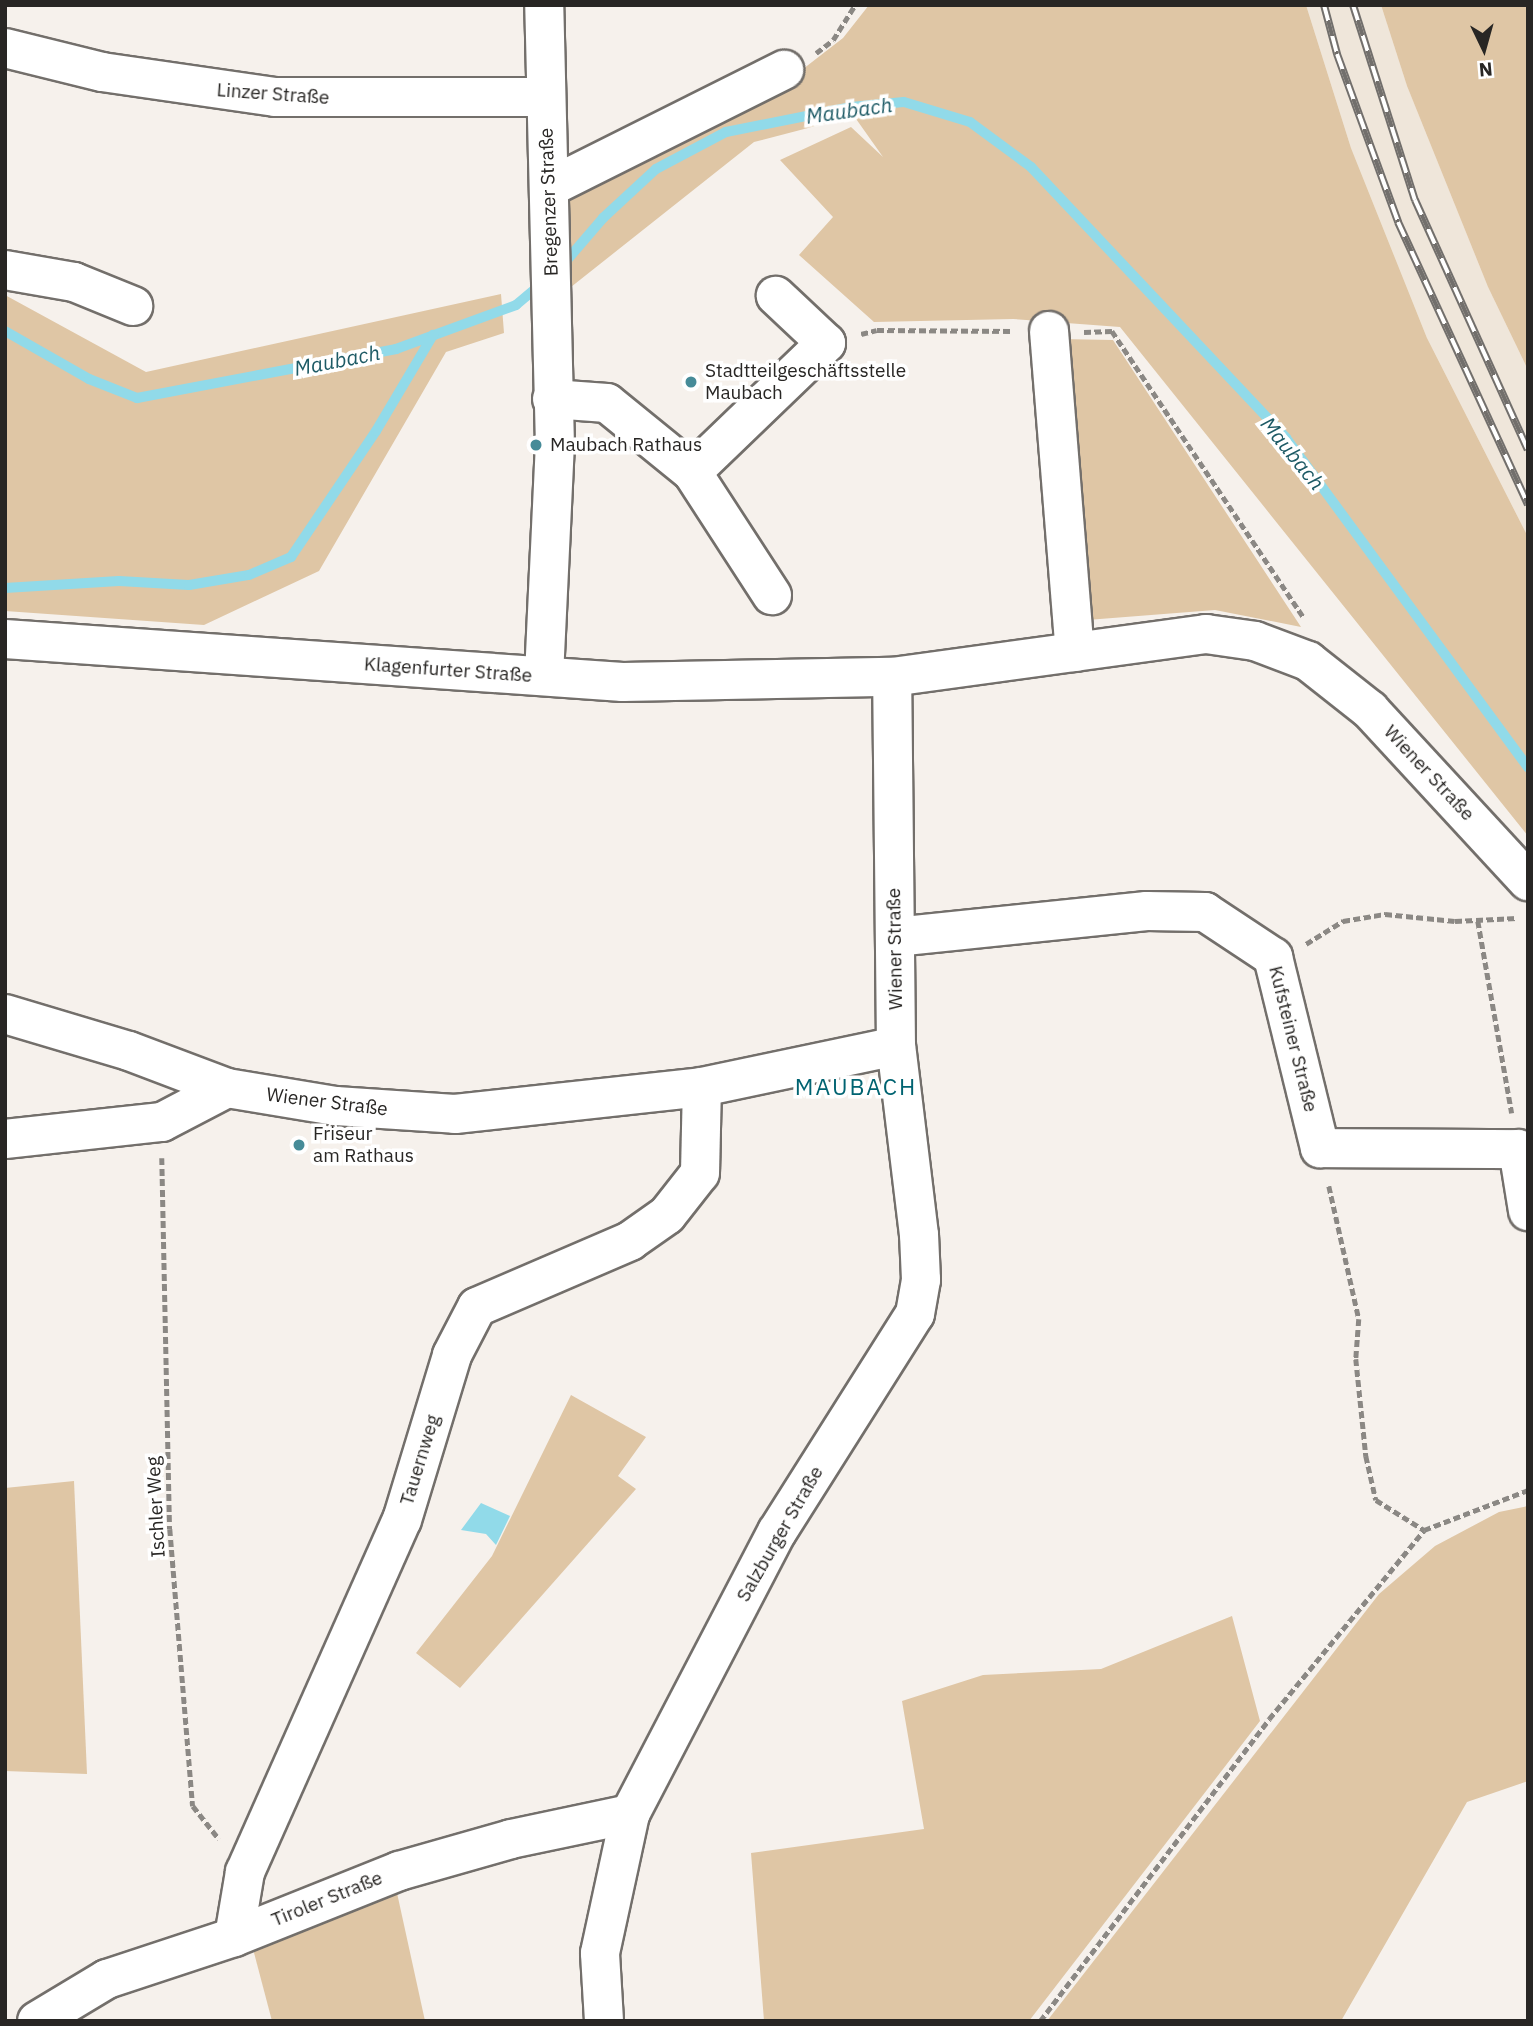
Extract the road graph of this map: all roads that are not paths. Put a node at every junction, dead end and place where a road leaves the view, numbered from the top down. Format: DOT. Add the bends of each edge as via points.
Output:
graph roads {
  1 [pos="544,5"];
  2 [pos="5,48"];
  3 [pos="784,70"];
  4 [pos="545,96"];
  5 [pos="550,187"];
  6 [pos="5,270"];
  7 [pos="776,296"];
  8 [pos="133,306"];
  9 [pos="1049,331"];
  10 [pos="552,399"];
  11 [pos="692,472"];
  12 [pos="772,595"];
  13 [pos="5,639"];
  14 [pos="1075,652"];
  15 [pos="544,677"];
  16 [pos="892,677"];
  17 [pos="1528,881"];
  18 [pos="895,937"];
  19 [pos="5,1014"];
  20 [pos="896,1046"];
  21 [pos="702,1087"];
  22 [pos="227,1088"];
  23 [pos="5,1139"];
  24 [pos="1528,1210"];
  25 [pos="630,1814"];
  26 [pos="234,1937"];
  27 [pos="37,2021"];
  28 [pos="604,2021"];
  1 -- 4 [label="street, Bregenzer Straße"];
  2 -- 4 [label="street, Linzer Straße" via="270,104"];
  3 -- 5 [label="street"];
  4 -- 5 [label="street, Bregenzer Straße"];
  5 -- 10 [label="street, Bregenzer Straße"];
  6 -- 8 [label="street" via="74,282"];
  7 -- 11 [label="street" via="826,343"];
  9 -- 14 [label="street"];
  10 -- 11 [label="street" via="607,403"];
  10 -- 15 [label="street, Bregenzer Straße" via="555,446"];
  11 -- 12 [label="street"];
  13 -- 15 [label="street, Klagenfurter Straße"];
  14 -- 16 [label="street, Wiener Straße"];
  14 -- 17 [label="street, Wiener Straße" via="1206,634 1255,641 1308,661 1370,710"];
  15 -- 16 [label="street, Klagenfurter Straße" via="623,681"];
  16 -- 18 [label="street, Wiener Straße"];
  18 -- 20 [label="street, Wiener Straße"];
  18 -- 24 [label="street, Kufsteiner Straße" via="1147,911 1205,912 1273,957 1320,1148 1518,1149"];
  19 -- 22 [label="street, Wiener Straße" via="130,1051"];
  20 -- 21 [label="street, Wiener Straße"];
  20 -- 25 [label="street, Salzburger Straße" via="919,1235 921,1280 915,1314 777,1532"];
  21 -- 22 [label="street, Wiener Straße" via="455,1114 336,1106"];
  21 -- 26 [label="street, Tauernweg" via="699,1173 667,1215 631,1241 477,1307 452,1356 402,1520 246,1872"];
  22 -- 23 [label="street" via="162,1122"];
  25 -- 26 [label="street, Tiroler Straße" via="512,1839 398,1871"];
  25 -- 28 [label="street, Salzburger Straße" via="600,1953"];
  26 -- 27 [label="street, Tiroler Straße" via="107,1979"];
}
